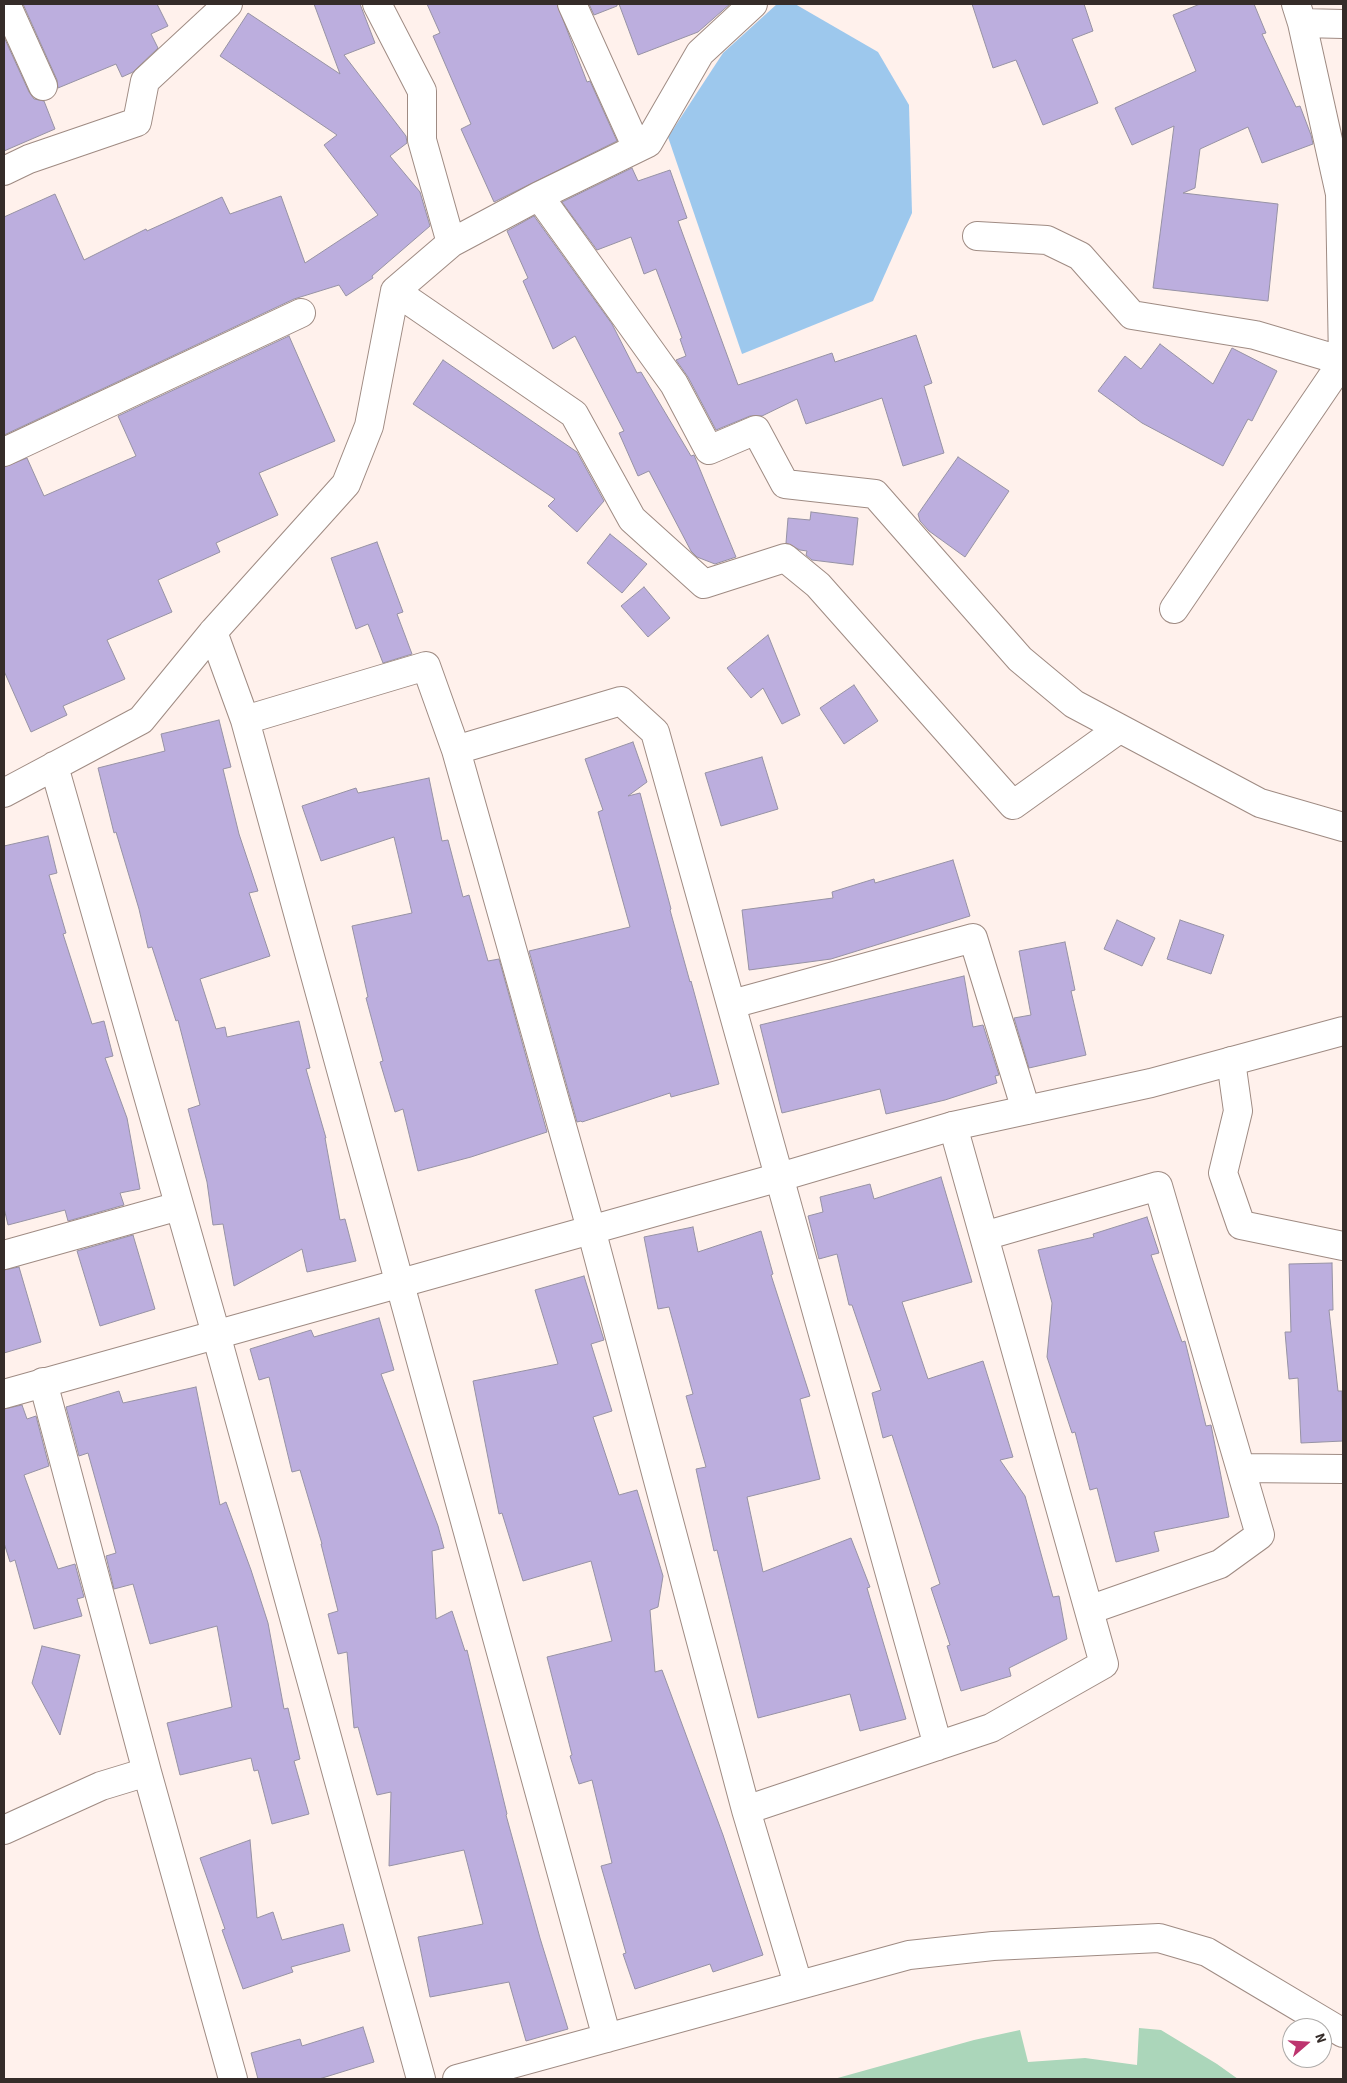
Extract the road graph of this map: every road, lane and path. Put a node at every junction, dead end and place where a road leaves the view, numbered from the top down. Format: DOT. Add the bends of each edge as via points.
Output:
graph roads {
  1 [pos="6,4"];
  2 [pos="228,4"];
  3 [pos="377,4"];
  4 [pos="572,4"];
  5 [pos="753,4"];
  6 [pos="1299,14"];
  7 [pos="1343,24"];
  8 [pos="43,86"];
  9 [pos="637,148"];
  10 [pos="4,171"];
  11 [pos="539,196"];
  12 [pos="977,236"];
  13 [pos="451,243"];
  14 [pos="395,291"];
  15 [pos="301,313"];
  16 [pos="1343,361"];
  17 [pos="4,452"];
  18 [pos="1174,609"];
  19 [pos="214,632"];
  20 [pos="245,720"];
  21 [pos="1119,729"];
  22 [pos="456,750"];
  23 [pos="54,766"];
  24 [pos="4,793"];
  25 [pos="1343,827"];
  26 [pos="732,1004"];
  27 [pos="1343,1030"];
  28 [pos="1231,1061"];
  29 [pos="1026,1110"];
  30 [pos="953,1126"];
  31 [pos="780,1177"];
  32 [pos="179,1206"];
  33 [pos="591,1229"];
  34 [pos="984,1236"];
  35 [pos="1343,1246"];
  36 [pos="4,1255"];
  37 [pos="401,1282"];
  38 [pos="216,1334"];
  39 [pos="43,1382"];
  40 [pos="4,1394"];
  41 [pos="1241,1468"];
  42 [pos="1343,1469"];
  43 [pos="1089,1610"];
  44 [pos="938,1746"];
  45 [pos="147,1772"];
  46 [pos="746,1810"];
  47 [pos="4,1830"];
  48 [pos="798,1984"];
  49 [pos="1343,2033"];
  50 [pos="607,2038"];
  51 [pos="233,2079"];
  52 [pos="421,2079"];
  53 [pos="457,2079"];
  1 -- 8 [label="street"];
  2 -- 10 [label="street" via="145,81 137,122 29,159"];
  3 -- 13 [label="street" via="422,90 422,140"];
  4 -- 9 [label="street"];
  5 -- 9 [label="street" via="700,52 648,143"];
  6 -- 7 [label="street"];
  6 -- 16 [label="street" via="1340,194"];
  9 -- 11 [label="street"];
  11 -- 13 [label="street"];
  11 -- 21 [label="street" via="674,384 709,450 756,430 785,484 875,494 1020,658 1074,704"];
  12 -- 16 [label="street" via="1047,240 1080,256 1132,315 1255,335"];
  13 -- 14 [label="street"];
  14 -- 19 [label="street" via="369,426 346,484"];
  14 -- 21 [label="street" via="574,414 632,518 704,584 785,558 805,574 1013,805"];
  15 -- 17 [label="street"];
  16 -- 18 [label="street"];
  19 -- 20 [label="street"];
  19 -- 23 [label="street" via="141,720"];
  20 -- 22 [label="street" via="426,666"];
  20 -- 37 [label="street"];
  21 -- 25 [label="street" via="1260,803"];
  22 -- 26 [label="street" via="621,701 655,732"];
  22 -- 33 [label="street"];
  23 -- 24 [label="street"];
  23 -- 32 [label="street"];
  26 -- 29 [label="street" via="973,938"];
  26 -- 31 [label="street"];
  27 -- 28 [label="street"];
  28 -- 29 [label="street" via="1151,1083"];
  28 -- 35 [label="street" via="1238,1111 1223,1173 1241,1225"];
  29 -- 30 [label="street"];
  30 -- 31 [label="street"];
  30 -- 34 [label="street"];
  31 -- 33 [label="street"];
  31 -- 44 [label="street"];
  32 -- 36 [label="street"];
  32 -- 38 [label="street"];
  33 -- 37 [label="street"];
  33 -- 46 [label="street"];
  34 -- 41 [label="street" via="1158,1186"];
  34 -- 43 [label="street"];
  37 -- 38 [label="street"];
  37 -- 50 [label="street"];
  38 -- 39 [label="street"];
  38 -- 52 [label="street"];
  39 -- 40 [label="street"];
  39 -- 45 [label="street"];
  41 -- 42 [label="street"];
  41 -- 43 [label="street" via="1260,1535 1220,1564"];
  43 -- 44 [label="street" via="1104,1664 991,1728"];
  44 -- 46 [label="street"];
  45 -- 47 [label="street" via="101,1786"];
  45 -- 51 [label="street"];
  46 -- 48 [label="street"];
  48 -- 49 [label="street" via="909,1955 992,1946 1159,1938 1207,1952"];
  48 -- 50 [label="street"];
  50 -- 53 [label="street"];
}
